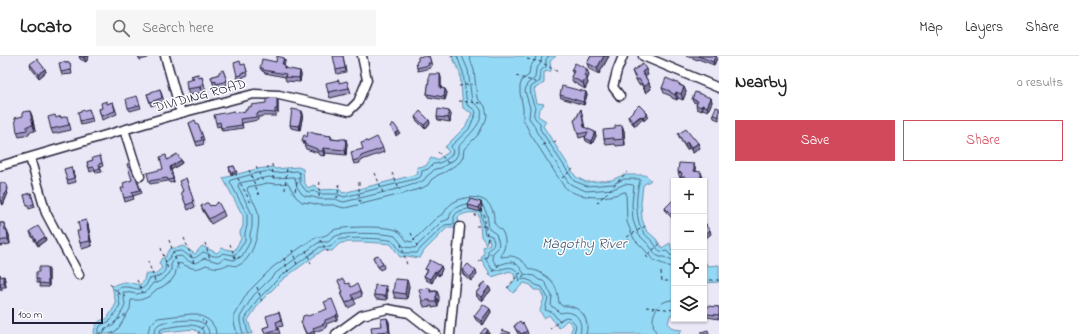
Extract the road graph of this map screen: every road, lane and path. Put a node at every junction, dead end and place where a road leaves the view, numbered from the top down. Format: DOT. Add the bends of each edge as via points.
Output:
graph roads {
  1 [pos="165,56"];
  2 [pos="362,56"];
  3 [pos="453,56"];
  4 [pos="623,56"];
  5 [pos="643,56"];
  6 [pos="450,58"];
  7 [pos="527,59"];
  8 [pos="558,72"];
  9 [pos="516,76"];
  10 [pos="539,83"];
  11 [pos="472,84"];
  12 [pos="459,86"];
  13 [pos="719,88"];
  14 [pos="620,96"];
  15 [pos="459,101"];
  16 [pos="480,103"];
  17 [pos="181,113"];
  18 [pos="124,130"];
  19 [pos="556,141"];
  20 [pos="542,145"];
  21 [pos="438,152"];
  22 [pos="30,158"];
  23 [pos="448,163"];
  24 [pos="272,164"];
  25 [pos="0,166"];
  26 [pos="268,166"];
  27 [pos="287,166"];
  28 [pos="256,167"];
  29 [pos="573,169"];
  30 [pos="249,170"];
  31 [pos="268,171"];
  32 [pos="300,172"];
  33 [pos="627,172"];
  34 [pos="235,173"];
  35 [pos="375,173"];
  36 [pos="392,173"];
  37 [pos="140,176"];
  38 [pos="562,178"];
  39 [pos="320,179"];
  40 [pos="339,182"];
  41 [pos="359,182"];
  42 [pos="264,184"];
  43 [pos="274,188"];
  44 [pos="285,190"];
  45 [pos="400,190"];
  46 [pos="295,191"];
  47 [pos="383,193"];
  48 [pos="259,195"];
  49 [pos="319,197"];
  50 [pos="336,197"];
  51 [pos="361,201"];
  52 [pos="253,202"];
  53 [pos="597,203"];
  54 [pos="476,211"];
  55 [pos="484,214"];
  56 [pos="475,217"];
  57 [pos="647,225"];
  58 [pos="476,226"];
  59 [pos="486,226"];
  60 [pos="460,227"];
  61 [pos="411,233"];
  62 [pos="184,238"];
  63 [pos="169,240"];
  64 [pos="320,240"];
  65 [pos="488,242"];
  66 [pos="630,242"];
  67 [pos="662,242"];
  68 [pos="205,243"];
  69 [pos="230,244"];
  70 [pos="401,244"];
  71 [pos="161,248"];
  72 [pos="418,248"];
  73 [pos="292,250"];
  74 [pos="306,250"];
  75 [pos="328,252"];
  76 [pos="493,252"];
  77 [pos="240,257"];
  78 [pos="284,258"];
  79 [pos="648,258"];
  80 [pos="210,259"];
  81 [pos="148,261"];
  82 [pos="478,262"];
  83 [pos="194,263"];
  84 [pos="407,264"];
  85 [pos="297,266"];
  86 [pos="312,266"];
  87 [pos="501,268"];
  88 [pos="168,269"];
  89 [pos="179,269"];
  90 [pos="288,272"];
  91 [pos="661,272"];
  92 [pos="79,275"];
  93 [pos="488,275"];
  94 [pos="137,280"];
  95 [pos="707,280"];
  96 [pos="719,280"];
  97 [pos="519,281"];
  98 [pos="671,281"];
  99 [pos="110,284"];
  100 [pos="156,284"];
  101 [pos="257,287"];
  102 [pos="507,288"];
  103 [pos="142,293"];
  104 [pos="126,297"];
  105 [pos="262,302"];
  106 [pos="646,307"];
  107 [pos="671,310"];
  108 [pos="126,314"];
  109 [pos="564,317"];
  110 [pos="202,320"];
  111 [pos="550,329"];
  112 [pos="99,334"];
  113 [pos="198,334"];
  114 [pos="336,334"];
  115 [pos="436,334"];
  116 [pos="450,334"];
  1 -- 17 [label="street"];
  2 -- 17 [label="street, DIVIDING ROAD" via="367,80 358,102 349,111 279,95 254,94"];
  3 -- 6 [label="path"];
  4 -- 14 [label="street" via="613,87"];
  5 -- 13 [label="street"];
  7 -- 8 [label="path" via="541,62"];
  9 -- 10 [label="path"];
  11 -- 12 [label="path"];
  15 -- 16 [label="path"];
  17 -- 18 [label="street, DIVIDING ROAD"];
  18 -- 22 [label="street, DIVIDING ROAD"];
  18 -- 37 [label="street"];
  19 -- 20 [label="path"];
  21 -- 23 [label="path"];
  22 -- 25 [label="street, DIVIDING ROAD"];
  22 -- 92 [label="street" via="46,213"];
  24 -- 43 [label="path"];
  26 -- 31 [label="path"];
  27 -- 44 [label="path"];
  28 -- 42 [label="path"];
  29 -- 38 [label="path"];
  30 -- 48 [label="path"];
  32 -- 46 [label="path"];
  33 -- 53 [label="path"];
  34 -- 52 [label="path" via="251,203"];
  35 -- 47 [label="path"];
  36 -- 45 [label="path"];
  39 -- 49 [label="path"];
  40 -- 50 [label="path"];
  41 -- 51 [label="path"];
  54 -- 56 [label="path"];
  55 -- 59 [label="path"];
  57 -- 66 [label="path" via="627,237"];
  58 -- 59 [label="path"];
  59 -- 65 [label="path"];
  60 -- 116 [label="street"];
  61 -- 72 [label="path"];
  62 -- 83 [label="path"];
  63 -- 89 [label="path"];
  64 -- 75 [label="path"];
  67 -- 79 [label="path" via="646,256"];
  68 -- 80 [label="path"];
  69 -- 77 [label="path" via="235,258"];
  70 -- 84 [label="path"];
  71 -- 88 [label="path"];
  73 -- 85 [label="path"];
  74 -- 86 [label="path"];
  76 -- 82 [label="path"];
  78 -- 90 [label="path"];
  81 -- 100 [label="path"];
  87 -- 93 [label="path" via="499,265"];
  91 -- 98 [label="path" via="662,281"];
  94 -- 103 [label="path"];
  95 -- 96 [label="path"];
  97 -- 102 [label="path" via="524,275 520,273"];
  99 -- 104 [label="path"];
  101 -- 105 [label="path"];
  106 -- 107 [label="path"];
  108 -- 112 [label="path"];
  109 -- 111 [label="path"];
  110 -- 113 [label="path" via="206,322"];
  114 -- 115 [label="street" via="362,314 388,309 409,313"];
}
